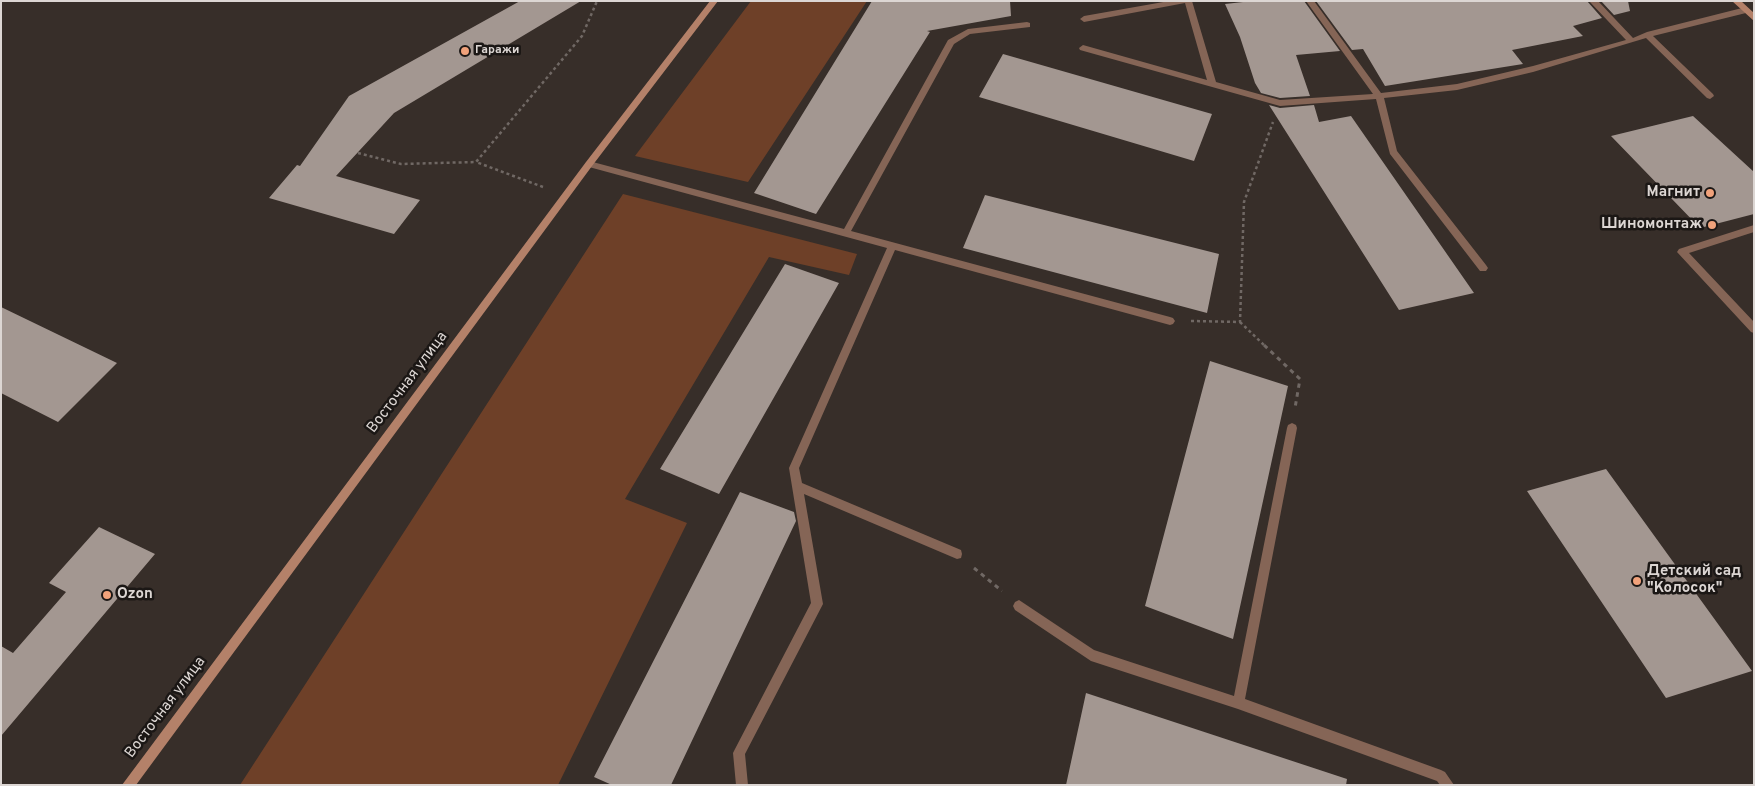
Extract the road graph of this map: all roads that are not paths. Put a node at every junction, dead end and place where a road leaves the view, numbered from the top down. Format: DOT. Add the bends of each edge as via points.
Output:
graph roads {
  1 [pos="714,1"];
  2 [pos="1186,1"];
  3 [pos="1310,1"];
  4 [pos="1593,1"];
  5 [pos="1736,1"];
  6 [pos="1746,10"];
  7 [pos="1754,18"];
  8 [pos="1084,19"];
  9 [pos="1027,25"];
  10 [pos="1647,35"];
  11 [pos="1632,42"];
  12 [pos="1083,48"];
  13 [pos="1212,83"];
  14 [pos="1379,96"];
  15 [pos="1710,96"];
  16 [pos="589,164"];
  17 [pos="1754,228"];
  18 [pos="846,233"];
  19 [pos="892,246"];
  20 [pos="1483,268"];
  21 [pos="1170,321"];
  22 [pos="1754,329"];
  23 [pos="1292,428"];
  24 [pos="797,486"];
  25 [pos="957,554"];
  26 [pos="1019,606"];
  27 [pos="1238,703"];
  28 [pos="128,785"];
  29 [pos="742,785"];
  30 [pos="1448,785"];
  1 -- 16 [label="main road, Восточная улица"];
  2 -- 8 [label="lane"];
  2 -- 13 [label="lane"];
  3 -- 14 [label="lane"];
  4 -- 11 [label="lane"];
  5 -- 6 [label="main road"];
  6 -- 7 [label="main road"];
  6 -- 10 [label="lane"];
  9 -- 18 [label="lane" via="968,32 951,42"];
  10 -- 11 [label="lane"];
  10 -- 15 [label="lane"];
  11 -- 14 [label="lane" via="1457,86"];
  12 -- 13 [label="lane"];
  13 -- 14 [label="lane" via="1280,103"];
  14 -- 20 [label="lane" via="1393,152"];
  16 -- 18 [label="lane"];
  16 -- 28 [label="main road, Восточная улица"];
  17 -- 22 [label="lane" via="1682,252"];
  18 -- 19 [label="lane"];
  19 -- 21 [label="lane"];
  19 -- 24 [label="lane" via="794,468"];
  23 -- 27 [label="lane"];
  24 -- 25 [label="lane"];
  24 -- 29 [label="lane" via="817,604 739,752"];
  26 -- 27 [label="lane" via="1091,655"];
  27 -- 30 [label="lane" via="1441,776"];
}
